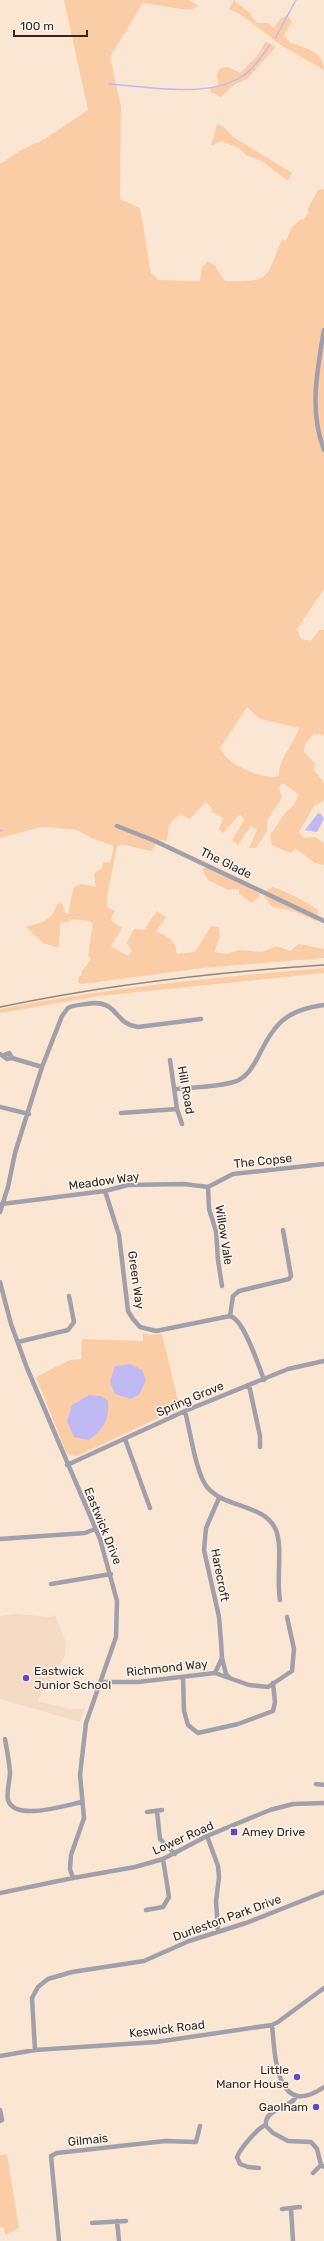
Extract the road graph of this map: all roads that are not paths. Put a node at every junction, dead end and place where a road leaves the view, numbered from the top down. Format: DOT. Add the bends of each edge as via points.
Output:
graph roads {
  1 [pos="324,330"];
  2 [pos="324,450"];
  3 [pos="117,826"];
  4 [pos="324,921"];
  5 [pos="324,1005"];
  6 [pos="201,1019"];
  7 [pos="2,1054"];
  8 [pos="170,1060"];
  9 [pos="42,1067"];
  10 [pos="176,1089"];
  11 [pos="0,1106"];
  12 [pos="177,1109"];
  13 [pos="121,1113"];
  14 [pos="29,1114"];
  15 [pos="182,1124"];
  16 [pos="324,1164"];
  17 [pos="208,1187"];
  18 [pos="105,1191"];
  19 [pos="2,1204"];
  20 [pos="0,1212"];
  21 [pos="283,1230"];
  22 [pos="0,1282"];
  23 [pos="222,1286"];
  24 [pos="69,1296"];
  25 [pos="230,1316"];
  26 [pos="18,1342"];
  27 [pos="324,1361"];
  28 [pos="264,1380"];
  29 [pos="250,1386"];
  30 [pos="185,1411"];
  31 [pos="125,1439"];
  32 [pos="260,1446"];
  33 [pos="67,1465"];
  34 [pos="219,1498"];
  35 [pos="150,1508"];
  36 [pos="96,1529"];
  37 [pos="0,1539"];
  38 [pos="111,1574"];
  39 [pos="52,1584"];
  40 [pos="280,1600"];
  41 [pos="287,1617"];
  42 [pos="222,1658"];
  43 [pos="215,1673"];
  44 [pos="183,1677"];
  45 [pos="231,1679"];
  46 [pos="101,1682"];
  47 [pos="273,1683"];
  48 [pos="5,1739"];
  49 [pos="316,1784"];
  50 [pos="324,1786"];
  51 [pos="82,1802"];
  52 [pos="324,1803"];
  53 [pos="147,1812"];
  54 [pos="207,1836"];
  55 [pos="175,1854"];
  56 [pos="163,1859"];
  57 [pos="73,1878"];
  58 [pos="324,1892"];
  59 [pos="0,1894"];
  60 [pos="146,1910"];
  61 [pos="218,1932"];
  62 [pos="324,1988"];
  63 [pos="272,2025"];
  64 [pos="35,2050"];
  65 [pos="0,2056"];
  66 [pos="324,2087"];
  67 [pos="296,2096"];
  68 [pos="0,2110"];
  69 [pos="0,2121"];
  70 [pos="266,2125"];
  71 [pos="200,2126"];
  72 [pos="322,2166"];
  73 [pos="259,2168"];
  74 [pos="313,2173"];
  75 [pos="300,2207"];
  76 [pos="282,2208"];
  77 [pos="291,2208"];
  78 [pos="117,2221"];
  79 [pos="126,2221"];
  80 [pos="92,2223"];
  81 [pos="59,2241"];
  82 [pos="119,2241"];
  83 [pos="293,2241"];
  1 -- 2 [label="street" via="315,398 318,435"];
  3 -- 4 [label="street, The Glade" via="155,840"];
  5 -- 10 [label="street" via="300,1010 281,1020 272,1030 250,1070 240,1080"];
  6 -- 9 [label="street" via="138,1027 128,1024 111,1007 101,1002 71,1006 62,1016"];
  7 -- 9 [label="street" via="7,1059 12,1058"];
  8 -- 10 [label="street, Hill Road"];
  9 -- 14 [label="street"];
  10 -- 12 [label="street, Hill Road"];
  11 -- 14 [label="street"];
  12 -- 13 [label="street"];
  12 -- 15 [label="street, Hill Road"];
  14 -- 19 [label="street" via="15,1153"];
  16 -- 17 [label="street, The Copse" via="233,1174"];
  17 -- 18 [label="street, Meadow Way" via="191,1184 128,1185"];
  17 -- 23 [label="street, Willow Vale" via="209,1209 216,1230"];
  18 -- 19 [label="street, Meadow Way"];
  18 -- 25 [label="street, Green Way" via="119,1235 127,1306 136,1323 156,1331"];
  19 -- 20 [label="street"];
  21 -- 25 [label="street" via="291,1276 289,1279 238,1291 233,1296"];
  22 -- 26 [label="street, Eastwick Drive"];
  24 -- 26 [label="street" via="74,1322 68,1330"];
  25 -- 28 [label="street" via="236,1319 251,1345"];
  26 -- 33 [label="street, Eastwick Drive"];
  27 -- 28 [label="street, Spring Grove" via="300,1366"];
  28 -- 29 [label="street, Spring Grove"];
  29 -- 30 [label="street, Spring Grove"];
  29 -- 32 [label="street"];
  30 -- 31 [label="street, Spring Grove"];
  30 -- 34 [label="street" via="201,1475 207,1487"];
  31 -- 33 [label="street, Spring Grove"];
  31 -- 35 [label="street"];
  33 -- 36 [label="street, Eastwick Drive"];
  34 -- 40 [label="street" via="253,1510 273,1525 278,1543 277,1581"];
  34 -- 42 [label="street, Harecroft" via="206,1528 204,1550 219,1617"];
  36 -- 37 [label="street" via="86,1533"];
  36 -- 38 [label="street, Eastwick Drive"];
  38 -- 39 [label="street"];
  38 -- 46 [label="street, Eastwick Drive" via="117,1601 116,1637"];
  41 -- 47 [label="street, Richmond Way" via="294,1649 292,1671"];
  42 -- 43 [label="street, Harecroft"];
  42 -- 45 [label="street, Harecroft" via="226,1674"];
  43 -- 44 [label="street, Richmond Way"];
  43 -- 45 [label="street, Richmond Way"];
  44 -- 46 [label="street, Richmond Way" via="138,1682"];
  44 -- 47 [label="street" via="184,1711 188,1725 198,1733 238,1724 273,1711"];
  45 -- 47 [label="street, Richmond Way" via="249,1685 268,1687"];
  46 -- 51 [label="street, Eastwick Drive" via="86,1723 80,1774"];
  48 -- 51 [label="street" via="10,1770 7,1798 10,1804 18,1810 28,1812"];
  49 -- 50 [label="street"];
  51 -- 57 [label="street, Eastwick Drive" via="84,1818 71,1855 70,1869"];
  52 -- 54 [label="street, Lower Road" via="284,1806"];
  53 -- 55 [label="street" via="159,1810 160,1839"];
  54 -- 55 [label="street, Lower Road"];
  54 -- 61 [label="street" via="218,1866"];
  55 -- 56 [label="street, Lower Road"];
  56 -- 57 [label="street, Lower Road" via="135,1867"];
  56 -- 60 [label="street" via="169,1897 163,1907"];
  57 -- 59 [label="street, Lower Road"];
  58 -- 61 [label="street, Durleston Park Drive"];
  61 -- 64 [label="street, Durleston Park Drive" via="189,1941 144,1962 72,1972 58,1975 42,1983 31,2004"];
  62 -- 63 [label="street, Keswick Road"];
  63 -- 64 [label="street, Keswick Road" via="156,2042"];
  63 -- 67 [label="street" via="279,2078 284,2088"];
  64 -- 65 [label="street, Keswick Road"];
  66 -- 67 [label="street" via="311,2094"];
  67 -- 70 [label="street" via="293,2101 270,2115"];
  68 -- 69 [label="street"];
  70 -- 72 [label="street" via="273,2133 288,2141 307,2141 316,2147"];
  70 -- 73 [label="street" via="254,2134 237,2157 243,2166"];
  71 -- 81 [label="street, Gilmais" via="196,2142 165,2142 57,2153 51,2156"];
  72 -- 74 [label="street"];
  75 -- 77 [label="street"];
  76 -- 77 [label="street"];
  77 -- 83 [label="street"];
  78 -- 79 [label="street"];
  78 -- 80 [label="street"];
  78 -- 82 [label="street"];
}
